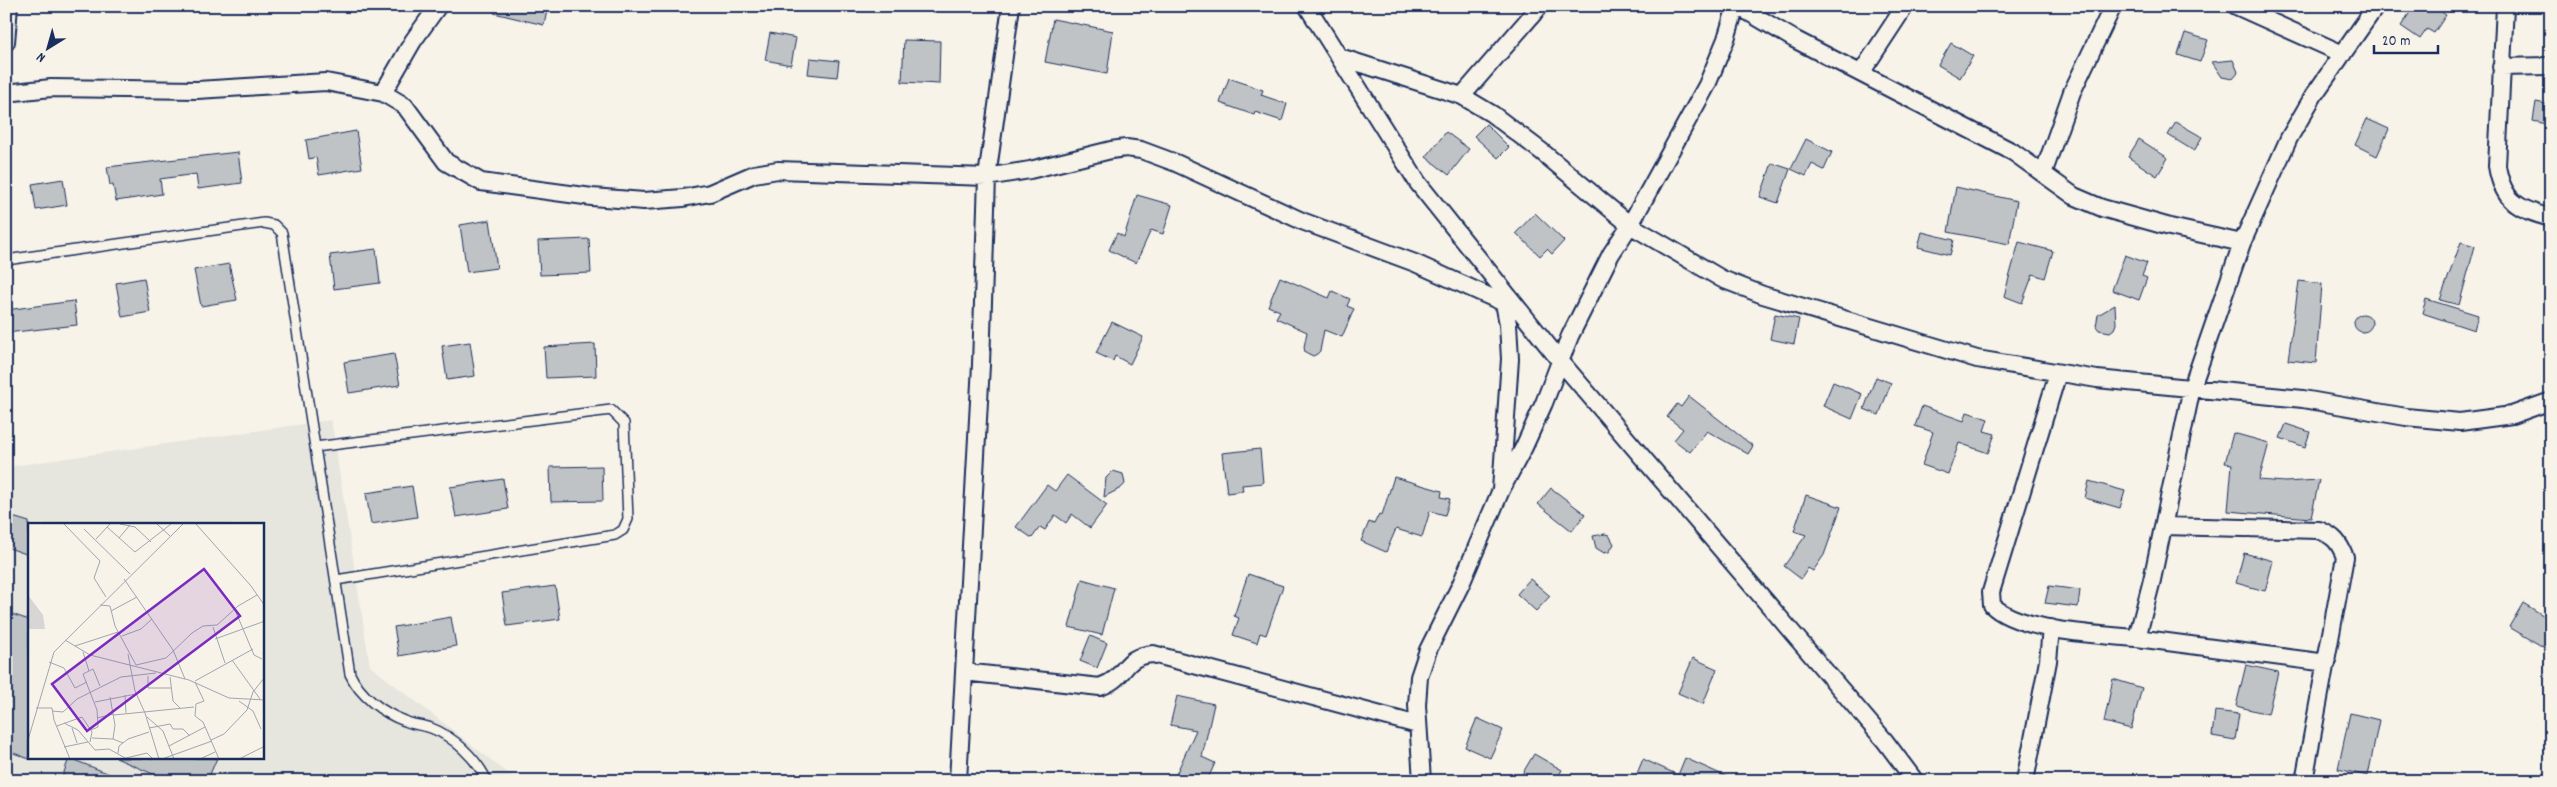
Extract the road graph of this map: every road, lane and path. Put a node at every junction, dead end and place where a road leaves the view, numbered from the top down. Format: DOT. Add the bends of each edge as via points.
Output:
graph roads {
  1 [pos="9,6"];
  2 [pos="438,6"];
  3 [pos="1011,6"];
  4 [pos="1307,6"];
  5 [pos="1540,6"];
  6 [pos="1737,6"];
  7 [pos="1905,6"];
  8 [pos="2113,6"];
  9 [pos="2236,6"];
  10 [pos="2376,6"];
  11 [pos="2505,6"];
  12 [pos="6,42"];
  13 [pos="2343,54"];
  14 [pos="1340,57"];
  15 [pos="2551,66"];
  16 [pos="2501,67"];
  17 [pos="1861,73"];
  18 [pos="6,93"];
  19 [pos="383,93"];
  20 [pos="1462,96"];
  21 [pos="2043,174"];
  22 [pos="987,177"];
  23 [pos="2551,218"];
  24 [pos="1630,225"];
  25 [pos="2242,243"];
  26 [pos="6,260"];
  27 [pos="1501,284"];
  28 [pos="1504,303"];
  29 [pos="1561,362"];
  30 [pos="2058,373"];
  31 [pos="2192,387"];
  32 [pos="2551,401"];
  33 [pos="315,447"];
  34 [pos="1501,490"];
  35 [pos="2163,526"];
  36 [pos="336,580"];
  37 [pos="2051,628"];
  38 [pos="2137,638"];
  39 [pos="2327,663"];
  40 [pos="964,672"];
  41 [pos="1418,725"];
  42 [pos="486,781"];
  43 [pos="958,781"];
  44 [pos="1422,781"];
  45 [pos="1915,781"];
  46 [pos="2025,781"];
  47 [pos="2304,781"];
  1 -- 12 [label="street"];
  2 -- 19 [label="street"];
  3 -- 22 [label="street"];
  4 -- 14 [label="street"];
  5 -- 20 [label="street"];
  6 -- 17 [label="street"];
  6 -- 24 [label="street" via="1707,85"];
  7 -- 17 [label="street"];
  8 -- 21 [label="street" via="2072,92"];
  9 -- 13 [label="street"];
  10 -- 13 [label="street"];
  11 -- 16 [label="street"];
  13 -- 25 [label="street" via="2289,138"];
  14 -- 20 [label="street"];
  14 -- 27 [label="street" via="1418,183"];
  15 -- 16 [label="street"];
  16 -- 23 [label="street" via="2497,166 2500,186 2511,201 2526,211"];
  17 -- 21 [label="street" via="2013,152"];
  18 -- 19 [label="street" via="51,88 197,90 326,82"];
  19 -- 22 [label="street" via="404,106 446,162 481,182 644,201 710,193 754,174 778,170"];
  20 -- 24 [label="street" via="1534,146"];
  21 -- 25 [label="street" via="2074,196 2102,208"];
  22 -- 28 [label="street" via="1112,150 1141,150"];
  22 -- 40 [label="street" via="981,365"];
  24 -- 29 [label="street" via="1611,254"];
  24 -- 30 [label="street" via="1722,279 1763,295 1977,359"];
  25 -- 31 [label="street"];
  26 -- 33 [label="lane" via="264,223 274,225 282,233"];
  27 -- 28 [label="street"];
  27 -- 29 [label="street"];
  28 -- 34 [label="street" via="1510,359"];
  29 -- 34 [label="street" via="1524,447"];
  29 -- 45 [label="street" via="1885,741"];
  30 -- 31 [label="street"];
  30 -- 37 [label="street" via="1991,592 1992,605 2001,614 2013,620"];
  31 -- 32 [label="street" via="2460,422 2512,415"];
  31 -- 35 [label="street"];
  33 -- 36 [label="lane"];
  33 -- 36 [label="lane" via="611,410 624,423 628,519 623,530 615,535"];
  34 -- 41 [label="street" via="1461,584 1428,650 1419,677"];
  35 -- 38 [label="street"];
  35 -- 39 [label="street" via="2319,530 2333,536 2345,557"];
  36 -- 42 [label="lane" via="350,674 357,688 404,721 432,728 448,737 464,751"];
  37 -- 38 [label="street"];
  37 -- 46 [label="street" via="2048,661"];
  38 -- 39 [label="street"];
  39 -- 47 [label="street"];
  40 -- 41 [label="street" via="1100,687 1122,674 1129,661 1153,654"];
  40 -- 43 [label="street"];
  41 -- 44 [label="street"];
}
